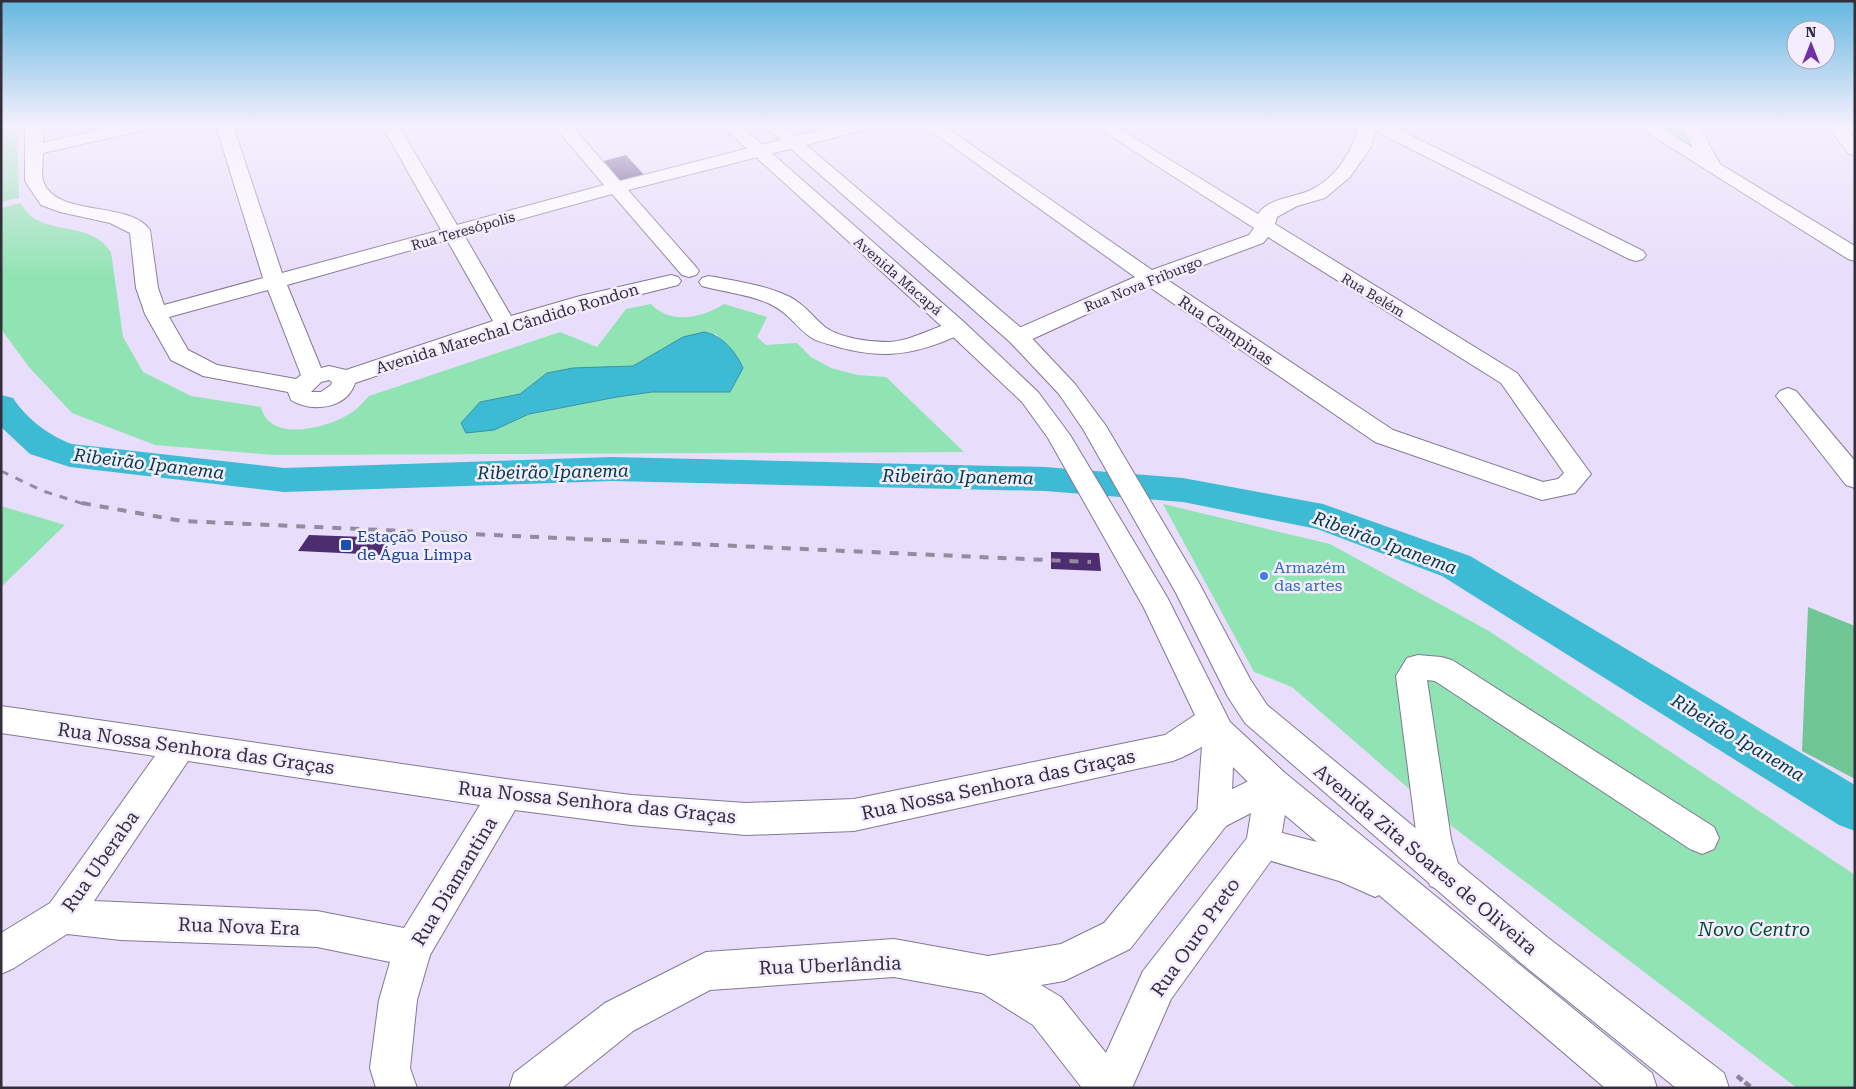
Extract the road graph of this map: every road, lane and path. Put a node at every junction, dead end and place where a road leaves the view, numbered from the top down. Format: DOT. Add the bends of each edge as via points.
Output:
graph roads {
  1 [pos="34,177"];
  2 [pos="241,177"];
  3 [pos="420,177"];
  4 [pos="605,177"];
  5 [pos="657,177"];
  6 [pos="785,177"];
  7 [pos="831,177"];
  8 [pos="1005,177"];
  9 [pos="1183,177"];
  10 [pos="1339,177"];
  11 [pos="1480,177"];
  12 [pos="1727,177"];
  13 [pos="614,188"];
  14 [pos="1264,228"];
  15 [pos="453,234"];
  16 [pos="1636,255"];
  17 [pos="1855,255"];
  18 [pos="680,276"];
  19 [pos="1150,278"];
  20 [pos="275,282"];
  21 [pos="156,314"];
  22 [pos="506,325"];
  23 [pos="957,328"];
  24 [pos="1018,337"];
  25 [pos="306,382"];
  26 [pos="1788,396"];
  27 [pos="1855,479"];
  28 [pos="1542,490"];
  29 [pos="1189,591"];
  30 [pos="1256,714"];
  31 [pos="1,719"];
  32 [pos="1216,727"];
  33 [pos="180,746"];
  34 [pos="1272,784"];
  35 [pos="506,794"];
  36 [pos="1367,810"];
  37 [pos="1214,815"];
  38 [pos="1702,838"];
  39 [pos="1262,844"];
  40 [pos="1443,874"];
  41 [pos="1402,892"];
  42 [pos="63,916"];
  43 [pos="413,948"];
  44 [pos="1,954"];
  45 [pos="988,975"];
  46 [pos="397,1088"];
  47 [pos="529,1088"];
  48 [pos="1109,1088"];
  49 [pos="1637,1088"];
  50 [pos="1709,1088"];
  1 -- 21 [label="street" via="48,202 116,218 140,230 146,288"];
  2 -- 20 [label="street"];
  3 -- 15 [label="street"];
  4 -- 13 [label="street"];
  5 -- 13 [label="street, Rua Teresópolis"];
  6 -- 23 [label="street, Avenida Macapá"];
  7 -- 24 [label="street, Avenida Macapá"];
  8 -- 19 [label="street, Rua Campinas"];
  9 -- 14 [label="street, Rua Belém"];
  10 -- 14 [label="street, Rua Nova Friburgo" via="1318,194 1290,202 1268,214"];
  11 -- 16 [label="street"];
  12 -- 17 [label="street"];
  13 -- 15 [label="street, Rua Teresópolis"];
  13 -- 18 [label="street"];
  14 -- 19 [label="street, Rua Nova Friburgo" via="1256,238"];
  14 -- 28 [label="street, Rua Belém" via="1508,378 1578,474 1566,487"];
  15 -- 20 [label="street, Rua Teresópolis"];
  15 -- 22 [label="street"];
  18 -- 22 [label="street, Avenida Marechal Cândido Rondon"];
  18 -- 23 [label="street" via="673,288 683,292 696,291 709,282 745,289 792,308 821,334 861,348 889,350 914,346"];
  19 -- 24 [label="street, Rua Nova Friburgo"];
  19 -- 28 [label="street, Rua Campinas" via="1384,436"];
  20 -- 21 [label="street, Rua Teresópolis"];
  20 -- 25 [label="street"];
  21 -- 25 [label="street" via="179,355 211,371"];
  22 -- 25 [label="street, Avenida Marechal Cândido Rondon" via="344,379 342,388 323,399 302,398 299,395"];
  23 -- 32 [label="street, Avenida Macapá" via="1030,397 1058,435 1157,605"];
  24 -- 29 [label="street, Avenida Macapá" via="1067,389 1094,426"];
  26 -- 27 [label="street"];
  29 -- 30 [label="street, Avenida Zita Soares de Oliveira"];
  30 -- 34 [label="street"];
  30 -- 36 [label="street, Avenida Zita Soares de Oliveira"];
  31 -- 33 [label="street, Rua Nossa Senhora das Graças"];
  32 -- 34 [label="street"];
  32 -- 35 [label="street, Rua Nossa Senhora das Graças" via="1173,746 854,815 746,819 631,810"];
  32 -- 37 [label="street"];
  33 -- 35 [label="street, Rua Nossa Senhora das Graças"];
  33 -- 42 [label="street, Rua Uberaba"];
  34 -- 36 [label="street"];
  34 -- 37 [label="street, Rua Uberlândia"];
  34 -- 39 [label="street"];
  34 -- 41 [label="street"];
  35 -- 43 [label="street, Rua Diamantina"];
  36 -- 40 [label="street, Avenida Zita Soares de Oliveira"];
  37 -- 45 [label="street, Rua Uberlândia" via="1117,936 1064,962"];
  38 -- 40 [label="street" via="1442,669 1418,667 1411,676 1413,695 1434,839"];
  39 -- 41 [label="street" via="1344,866"];
  39 -- 48 [label="street, Rua Ouro Preto" via="1157,985"];
  40 -- 50 [label="street, Avenida Zita Soares de Oliveira"];
  41 -- 49 [label="street"];
  42 -- 43 [label="street, Rua Nova Era" via="121,922 317,929"];
  42 -- 44 [label="street, Rua Uberaba"];
  43 -- 46 [label="street, Rua Diamantina" via="396,1009 390,1068"];
  45 -- 47 [label="street, Rua Uberlândia" via="894,958 706,971 619,1017"];
  45 -- 48 [label="street" via="1047,1011"];
}
